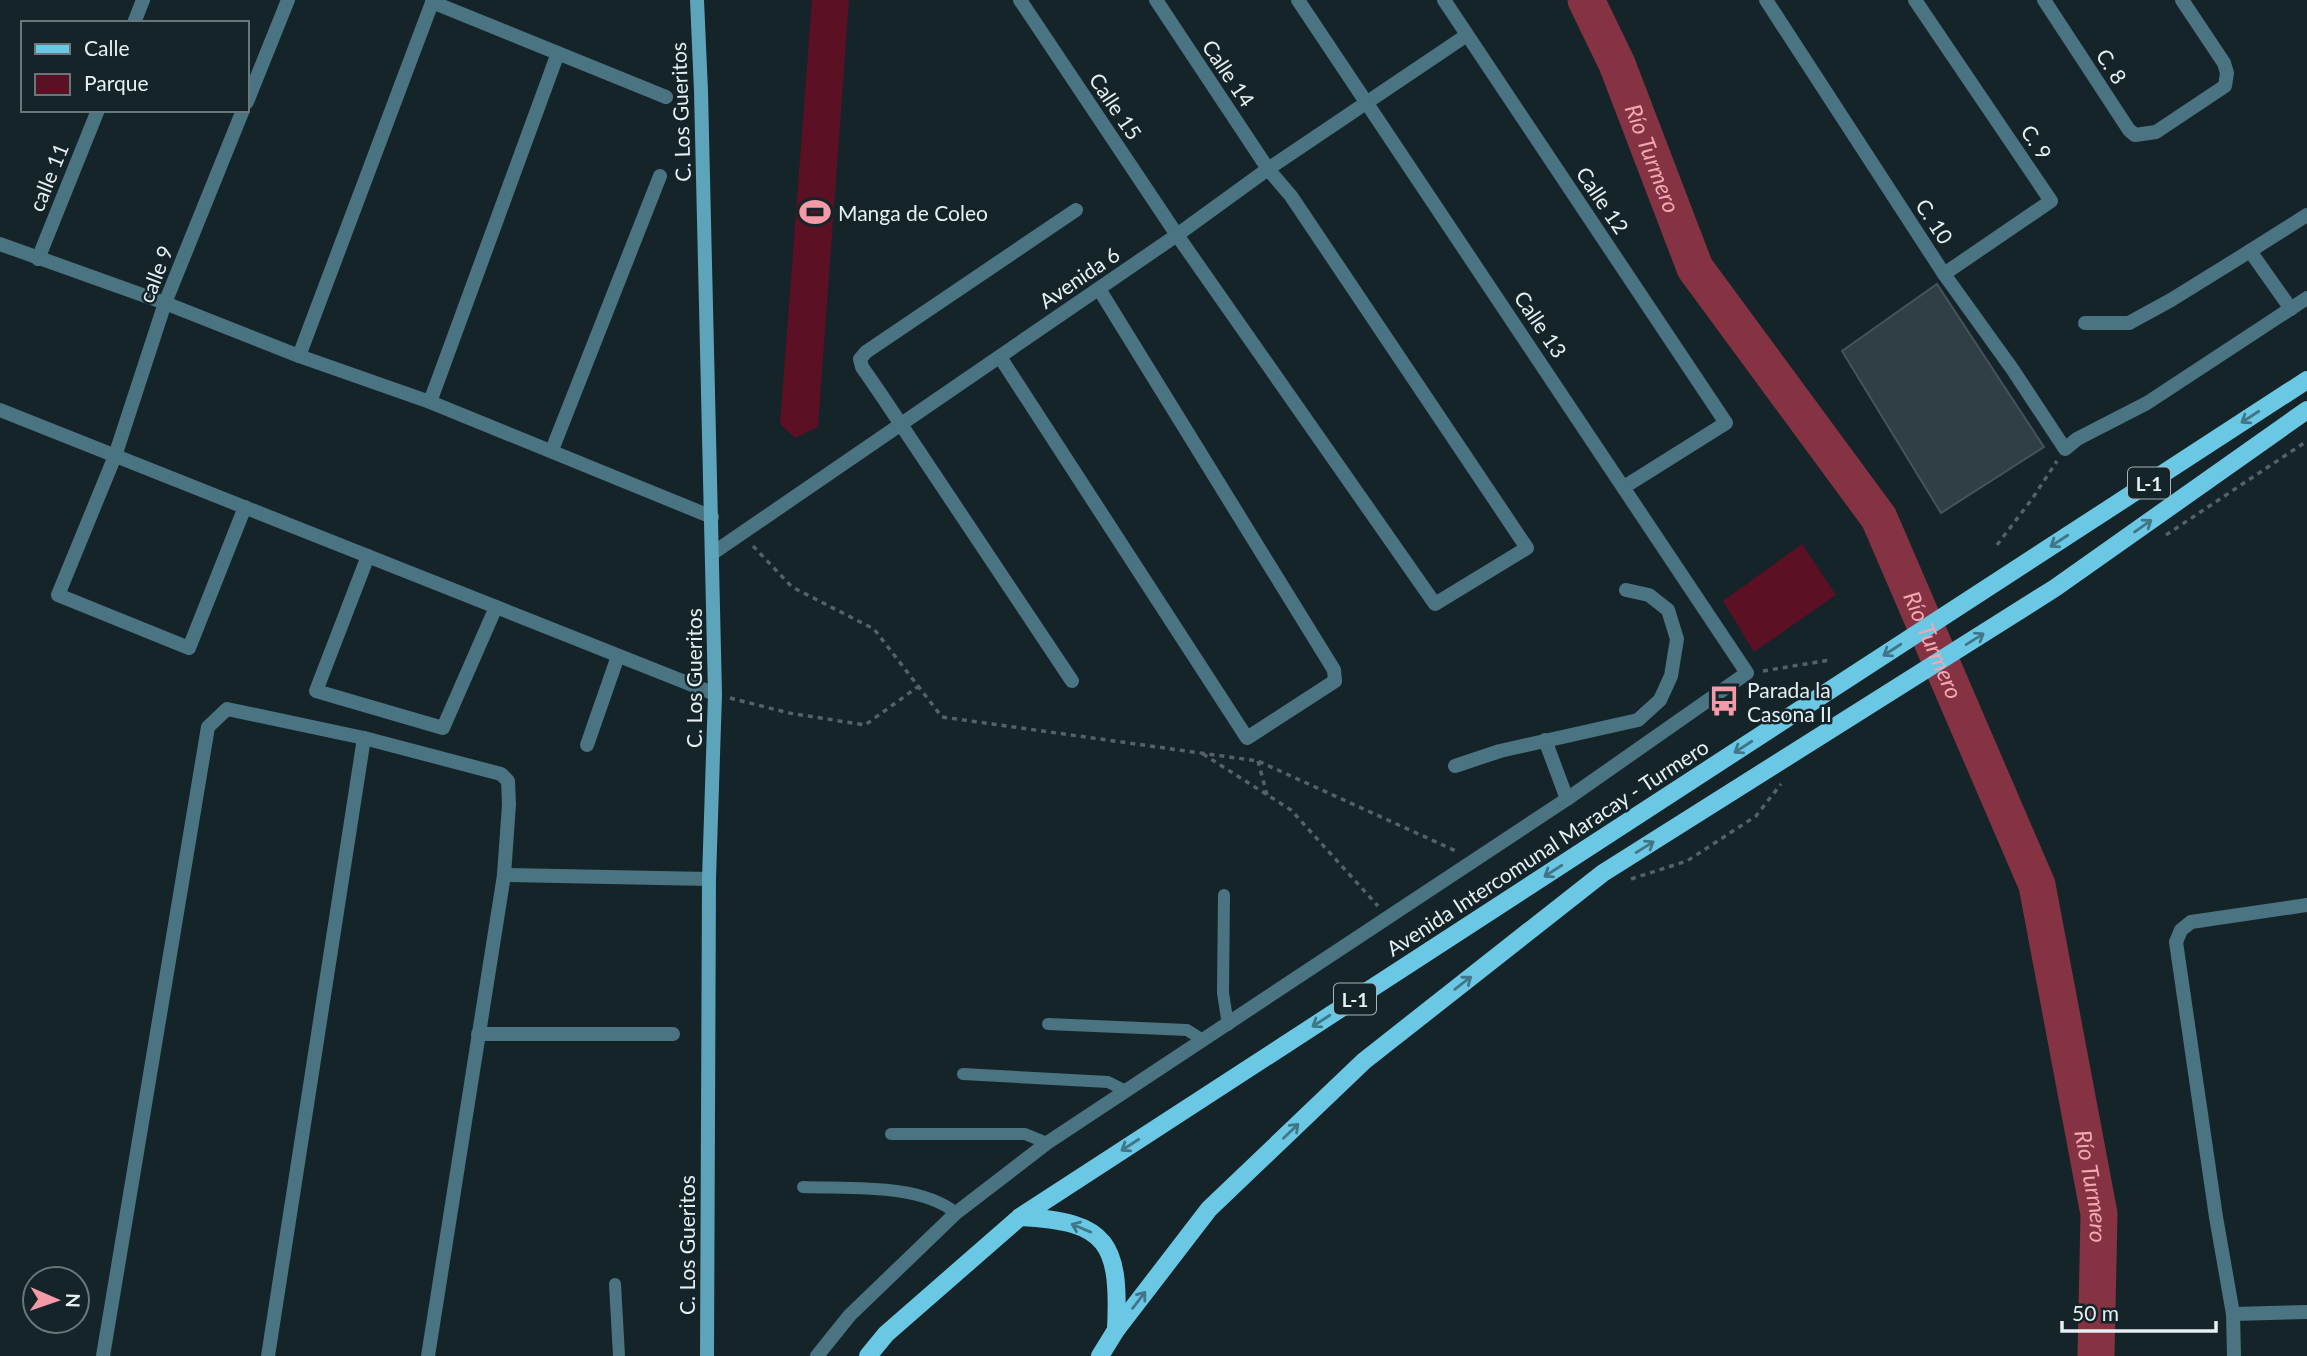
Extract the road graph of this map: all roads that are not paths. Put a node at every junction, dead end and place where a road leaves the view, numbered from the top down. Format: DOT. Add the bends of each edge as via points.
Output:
graph roads {
  1 [pos="143,0"];
  2 [pos="288,0"];
  3 [pos="697,0"];
  4 [pos="1020,0"];
  5 [pos="1156,0"];
  6 [pos="1298,0"];
  7 [pos="1444,0"];
  8 [pos="1766,0"];
  9 [pos="1915,0"];
  10 [pos="2044,0"];
  11 [pos="2182,0"];
  12 [pos="433,1"];
  13 [pos="135,21"];
  14 [pos="1467,35"];
  15 [pos="558,53"];
  16 [pos="666,97"];
  17 [pos="248,100"];
  18 [pos="1369,103"];
  19 [pos="97,112"];
  20 [pos="242,112"];
  21 [pos="1268,170"];
  22 [pos="660,176"];
  23 [pos="1076,210"];
  24 [pos="2307,215"];
  25 [pos="1177,235"];
  26 [pos="0,244"];
  27 [pos="2250,251"];
  28 [pos="38,259"];
  29 [pos="1944,274"];
  30 [pos="1099,289"];
  31 [pos="2307,298"];
  32 [pos="165,303"];
  33 [pos="2291,309"];
  34 [pos="2085,323"];
  35 [pos="299,356"];
  36 [pos="1000,357"];
  37 [pos="2307,380"];
  38 [pos="430,402"];
  39 [pos="0,410"];
  40 [pos="2307,410"];
  41 [pos="901,425"];
  42 [pos="552,450"];
  43 [pos="115,456"];
  44 [pos="1623,487"];
  45 [pos="245,507"];
  46 [pos="712,517"];
  47 [pos="713,553"];
  48 [pos="368,556"];
  49 [pos="1626,590"];
  50 [pos="496,607"];
  51 [pos="618,656"];
  52 [pos="1072,681"];
  53 [pos="715,695"];
  54 [pos="364,738"];
  55 [pos="1545,740"];
  56 [pos="587,745"];
  57 [pos="1455,766"];
  58 [pos="1567,799"];
  59 [pos="504,875"];
  60 [pos="709,878"];
  61 [pos="1224,895"];
  62 [pos="2307,905"];
  63 [pos="1048,1024"];
  64 [pos="1228,1025"];
  65 [pos="478,1034"];
  66 [pos="673,1034"];
  67 [pos="1203,1040"];
  68 [pos="963,1074"];
  69 [pos="1126,1091"];
  70 [pos="891,1134"];
  71 [pos="1047,1143"];
  72 [pos="803,1187"];
  73 [pos="956,1213"];
  74 [pos="1020,1217"];
  75 [pos="615,1284"];
  76 [pos="2307,1312"];
  77 [pos="2233,1314"];
  78 [pos="1116,1330"];
  79 [pos="103,1356"];
  80 [pos="268,1356"];
  81 [pos="428,1356"];
  82 [pos="620,1356"];
  83 [pos="707,1356"];
  84 [pos="817,1356"];
  85 [pos="868,1356"];
  86 [pos="1100,1356"];
  87 [pos="2234,1356"];
  1 -- 13 [label="street"];
  2 -- 17 [label="street"];
  3 -- 46 [label="street, C. Los Gueritos"];
  4 -- 25 [label="street, Calle 15"];
  5 -- 21 [label="street, Calle 14"];
  6 -- 18 [label="street, Calle 13"];
  7 -- 14 [label="street, Calle 12"];
  8 -- 29 [label="street, C. 10"];
  9 -- 29 [label="street, C. 9" via="2051,201"];
  10 -- 11 [label="street, C. 8" via="2135,135 2155,132 2225,86 2224,63"];
  12 -- 15 [label="street"];
  12 -- 35 [label="street"];
  14 -- 18 [label="street, Avenida 6"];
  14 -- 44 [label="street, Calle 12" via="1726,423"];
  15 -- 16 [label="street"];
  15 -- 38 [label="street"];
  18 -- 21 [label="street, Avenida 6"];
  18 -- 44 [label="street, Calle 13"];
  19 -- 28 [label="street, calle 11"];
  20 -- 32 [label="street, calle 9"];
  21 -- 25 [label="street, Avenida 6"];
  21 -- 25 [label="street, Calle 15" via="1291,196 1527,548 1435,604"];
  22 -- 42 [label="street"];
  23 -- 41 [label="street" via="860,359"];
  24 -- 27 [label="street"];
  25 -- 30 [label="street, Avenida 6"];
  26 -- 28 [label="street"];
  27 -- 33 [label="street"];
  27 -- 34 [label="street" via="2129,323"];
  28 -- 32 [label="street"];
  29 -- 33 [label="street, C. 10" via="2065,449 2147,403"];
  30 -- 36 [label="street, Avenida 6"];
  30 -- 36 [label="street" via="1334,670 1335,681 1247,738"];
  31 -- 33 [label="street"];
  32 -- 35 [label="street"];
  32 -- 43 [label="street, calle 9"];
  35 -- 38 [label="street"];
  36 -- 41 [label="street, Avenida 6"];
  37 -- 74 [label="main road, Avenida Intercomunal Maracay - Turmero / L-1, one-way"];
  38 -- 42 [label="street"];
  39 -- 43 [label="street"];
  78 -- 40 [label="main road, L-1, one-way" via="1209,1209 1364,1061 1603,873 2055,588"];
  41 -- 47 [label="street, Avenida 6"];
  41 -- 52 [label="street"];
  42 -- 46 [label="street"];
  43 -- 45 [label="street"];
  43 -- 45 [label="street, calle 9" via="58,595 189,648"];
  44 -- 58 [label="street, Calle 13" via="1747,673"];
  45 -- 48 [label="street"];
  46 -- 47 [label="street, C. Los Gueritos"];
  47 -- 53 [label="street, C. Los Gueritos"];
  48 -- 50 [label="street"];
  48 -- 50 [label="street" via="316,691 443,728"];
  49 -- 55 [label="street" via="1649,595 1668,610 1677,639 1671,676 1660,700 1638,720"];
  50 -- 51 [label="street"];
  51 -- 53 [label="street"];
  51 -- 56 [label="street"];
  53 -- 60 [label="street, C. Los Gueritos"];
  54 -- 59 [label="street" via="501,774 508,781 509,804"];
  54 -- 79 [label="street" via="228,709 208,727"];
  54 -- 80 [label="street"];
  55 -- 57 [label="street"];
  55 -- 58 [label="street"];
  58 -- 64 [label="street"];
  59 -- 60 [label="street"];
  59 -- 65 [label="street"];
  60 -- 83 [label="street, C. Los Gueritos"];
  61 -- 64 [label="lane" via="1223,993"];
  62 -- 77 [label="street" via="2191,922 2176,942"];
  63 -- 67 [label="lane" via="1187,1030"];
  64 -- 67 [label="street"];
  65 -- 66 [label="street"];
  65 -- 81 [label="street"];
  67 -- 69 [label="street"];
  68 -- 69 [label="lane" via="1108,1082"];
  69 -- 71 [label="street"];
  70 -- 71 [label="lane" via="1025,1134"];
  71 -- 73 [label="street"];
  72 -- 73 [label="lane" via="923,1196"];
  73 -- 84 [label="street" via="850,1315"];
  78 -- 74 [label="main road, one-way" via="1118,1288 1108,1248 1087,1228 1052,1218"];
  74 -- 85 [label="main road, Avenida Intercomunal Maracay - Turmero / L-1" via="886,1334"];
  75 -- 82 [label="lane"];
  76 -- 77 [label="street"];
  77 -- 87 [label="street"];
  78 -- 86 [label="main road, L-1"];
}
